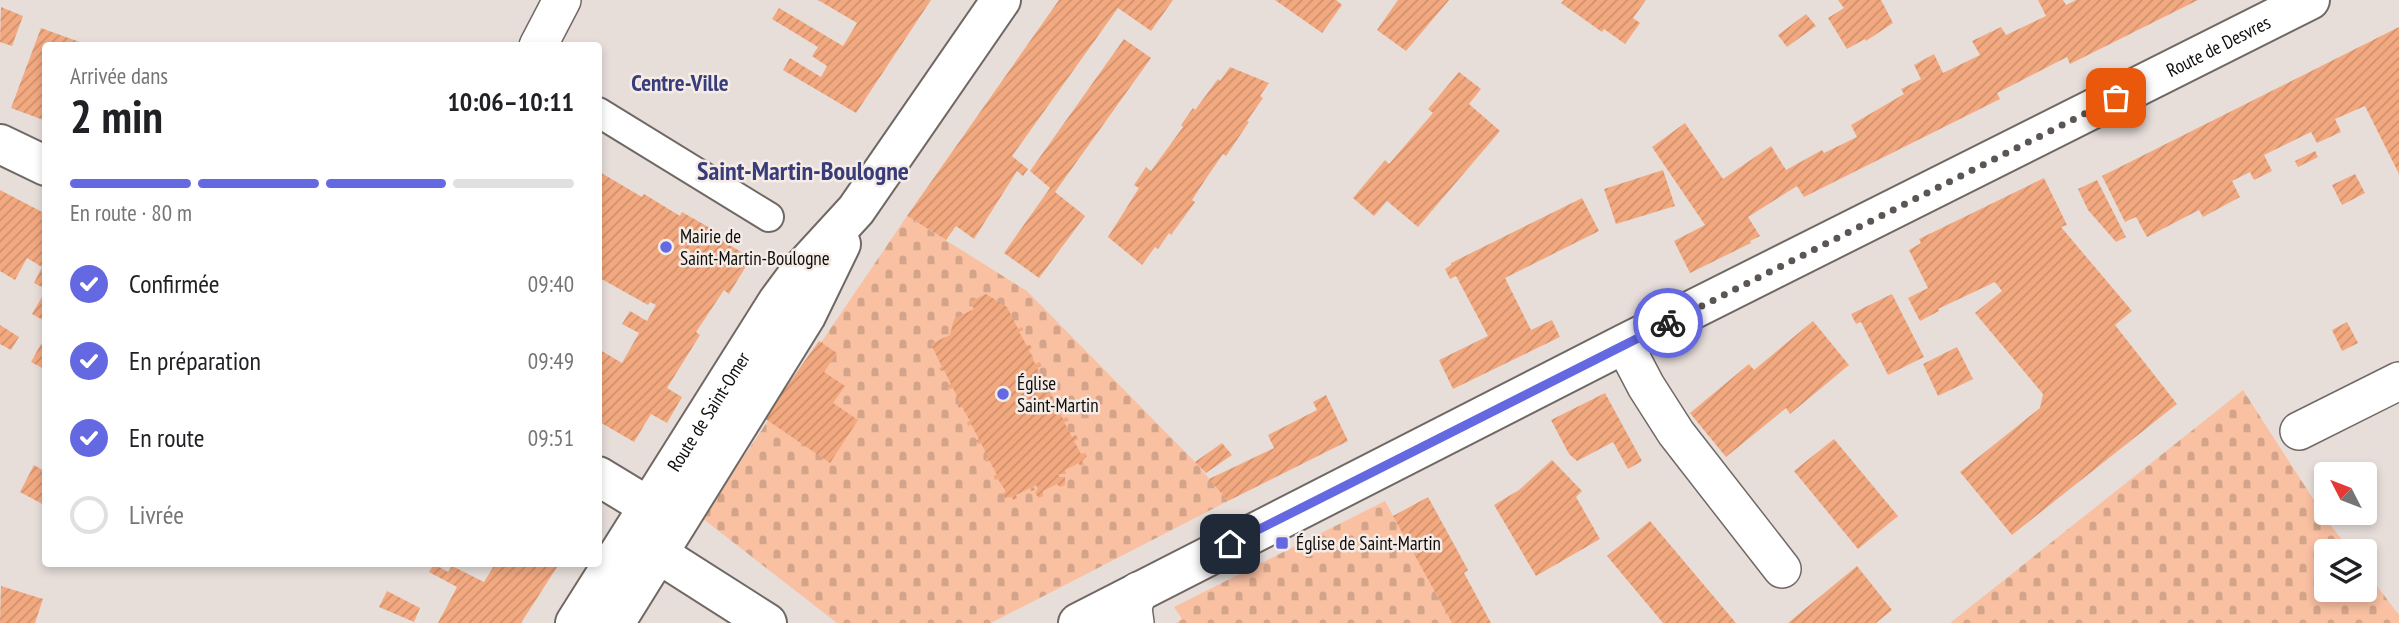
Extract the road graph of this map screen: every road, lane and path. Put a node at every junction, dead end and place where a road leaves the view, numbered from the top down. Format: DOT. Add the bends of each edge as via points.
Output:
graph roads {
  1 [pos="562,0"];
  2 [pos="1001,0"];
  3 [pos="2310,0"];
  4 [pos="540,42"];
  5 [pos="602,114"];
  6 [pos="0,144"];
  7 [pos="42,164"];
  8 [pos="769,217"];
  9 [pos="1624,344"];
  10 [pos="2399,381"];
  11 [pos="2299,430"];
  12 [pos="602,480"];
  13 [pos="653,530"];
  14 [pos="1782,569"];
  15 [pos="1136,607"];
  16 [pos="575,623"];
  17 [pos="615,623"];
  18 [pos="766,623"];
  19 [pos="1078,623"];
  1 -- 4 [label="street"];
  2 -- 13 [label="street, Route de Saint-Omer" via="856,210 778,301"];
  3 -- 9 [label="street, Route de Desvres"];
  5 -- 8 [label="street"];
  6 -- 7 [label="street"];
  9 -- 14 [label="street" via="1676,433"];
  9 -- 15 [label="street, Route de Desvres"];
  10 -- 11 [label="street"];
  12 -- 13 [label="street"];
  13 -- 16 [label="street, Route de Saint-Omer"];
  13 -- 17 [label="street, Route de Saint-Omer"];
  13 -- 18 [label="street"];
  15 -- 19 [label="street, Route de Desvres"];
}
